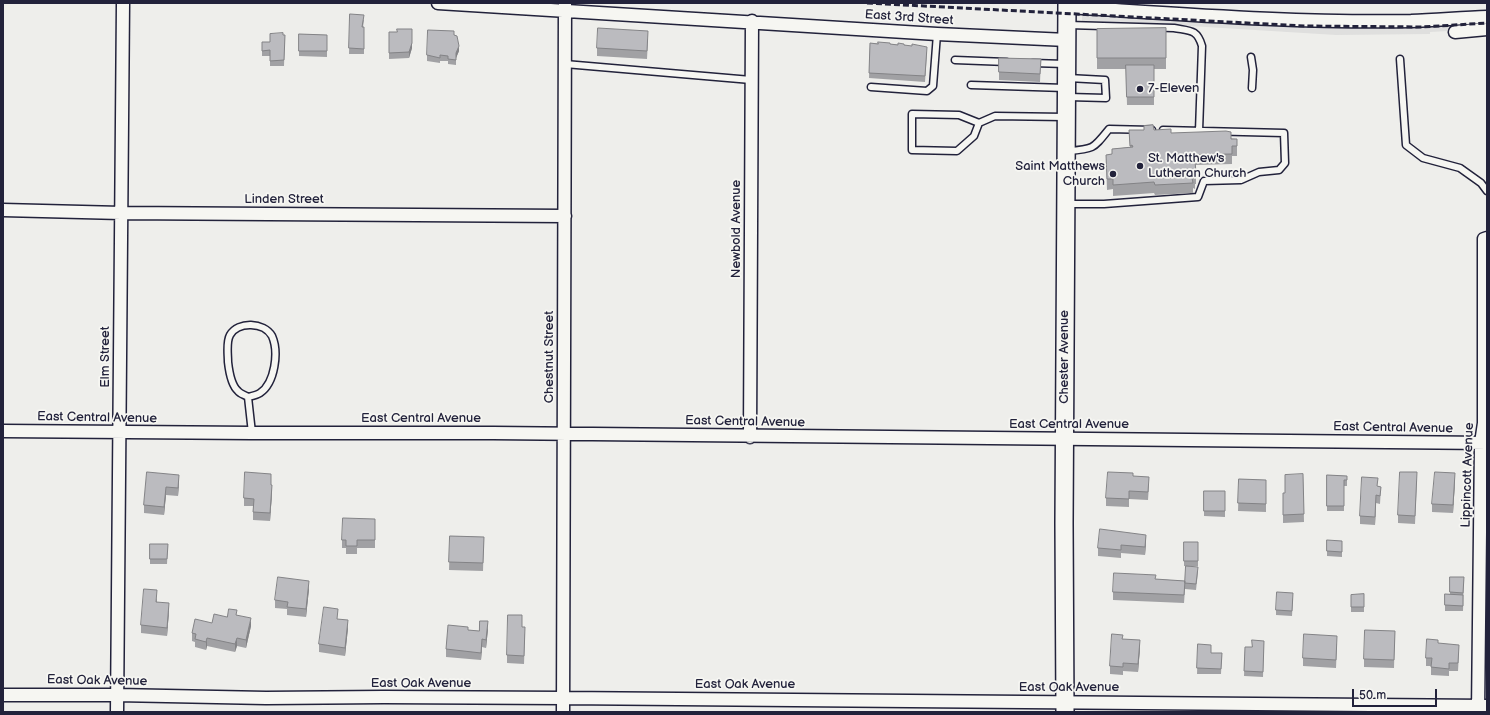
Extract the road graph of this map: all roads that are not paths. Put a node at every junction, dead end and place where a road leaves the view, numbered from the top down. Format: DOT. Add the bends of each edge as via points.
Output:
graph roads {
  1 [pos="123,3"];
  2 [pos="438,3"];
  3 [pos="1068,5"];
  4 [pos="565,7"];
  5 [pos="1487,17"];
  6 [pos="752,21"];
  7 [pos="1487,29"];
  8 [pos="1455,32"];
  9 [pos="1067,33"];
  10 [pos="937,34"];
  11 [pos="1251,57"];
  12 [pos="1400,59"];
  13 [pos="955,60"];
  14 [pos="1014,62"];
  15 [pos="1029,63"];
  16 [pos="566,64"];
  17 [pos="752,80"];
  18 [pos="1067,82"];
  19 [pos="971,85"];
  20 [pos="872,87"];
  21 [pos="1252,88"];
  22 [pos="1067,117"];
  23 [pos="979,123"];
  24 [pos="1199,131"];
  25 [pos="1066,151"];
  26 [pos="1487,191"];
  27 [pos="1066,204"];
  28 [pos="3,210"];
  29 [pos="121,213"];
  30 [pos="565,216"];
  31 [pos="1485,239"];
  32 [pos="248,397"];
  33 [pos="3,431"];
  34 [pos="120,432"];
  35 [pos="252,433"];
  36 [pos="563,434"];
  37 [pos="750,436"];
  38 [pos="1065,439"];
  39 [pos="1484,443"];
  40 [pos="3,695"];
  41 [pos="117,695"];
  42 [pos="563,698"];
  43 [pos="1065,707"];
  44 [pos="1481,708"];
  45 [pos="117,712"];
  46 [pos="563,712"];
  1 -- 29 [label="street, Elm Street"];
  2 -- 4 [label="street, East 3rd Street"];
  3 -- 5 [label="street" via="1248,18 1314,20 1412,21"];
  3 -- 9 [label="main road, Chester Avenue"];
  4 -- 6 [label="street, East 3rd Street"];
  4 -- 16 [label="street, Chestnut Street"];
  6 -- 10 [label="street, East 3rd Street"];
  6 -- 17 [label="street, Newbold Avenue"];
  7 -- 8 [label="street"];
  9 -- 10 [label="street, East 3rd Street"];
  9 -- 18 [label="main road, Chester Avenue"];
  9 -- 24 [label="lane" via="1174,28 1191,31 1199,37 1202,46"];
  10 -- 20 [label="lane" via="933,86 927,91"];
  11 -- 21 [label="lane"];
  12 -- 26 [label="lane" via="1406,145 1424,158 1460,168 1481,183"];
  13 -- 14 [label="lane"];
  15 -- 18 [label="lane"];
  16 -- 17 [label="lane"];
  16 -- 30 [label="street, Chestnut Street"];
  17 -- 37 [label="street, Newbold Avenue"];
  18 -- 18 [label="lane" via="1106,98 1105,80"];
  18 -- 19 [label="lane"];
  18 -- 22 [label="main road, Chester Avenue"];
  22 -- 23 [label="lane" via="995,116"];
  22 -- 25 [label="main road, Chester Avenue"];
  23 -- 23 [label="lane" via="959,115 912,114 912,150 957,151 974,136"];
  24 -- 25 [label="lane" via="1109,129 1094,146"];
  24 -- 27 [label="lane" via="1284,133 1285,163 1279,170 1259,172 1241,180 1204,181 1198,197 1104,204"];
  25 -- 27 [label="main road, Chester Avenue"];
  27 -- 38 [label="main road, Chester Avenue"];
  28 -- 29 [label="street, Linden Street"];
  29 -- 30 [label="street, Linden Street"];
  29 -- 34 [label="street, Elm Street"];
  30 -- 36 [label="street, Chestnut Street"];
  31 -- 39 [label="street, Lippincott Avenue"];
  32 -- 32 [label="lane" via="260,393 269,383 275,367 271,336 263,327 249,325 236,327 229,336 228,351 229,371 234,385 237,391"];
  32 -- 35 [label="lane"];
  33 -- 34 [label="street, East Central Avenue"];
  34 -- 35 [label="street, East Central Avenue"];
  34 -- 41 [label="street, Elm Street"];
  35 -- 36 [label="street, East Central Avenue"];
  36 -- 37 [label="street, East Central Avenue"];
  36 -- 42 [label="street, Chestnut Street"];
  37 -- 38 [label="street, East Central Avenue"];
  38 -- 39 [label="street, East Central Avenue"];
  38 -- 43 [label="main road, Chester Avenue"];
  39 -- 44 [label="street, Lippincott Avenue"];
  40 -- 41 [label="street, East Oak Avenue"];
  41 -- 42 [label="street, East Oak Avenue"];
  41 -- 45 [label="street, Elm Street"];
  42 -- 43 [label="street, East Oak Avenue"];
  42 -- 46 [label="street, Chestnut Street"];
  43 -- 44 [label="street, East Oak Avenue"];
}
